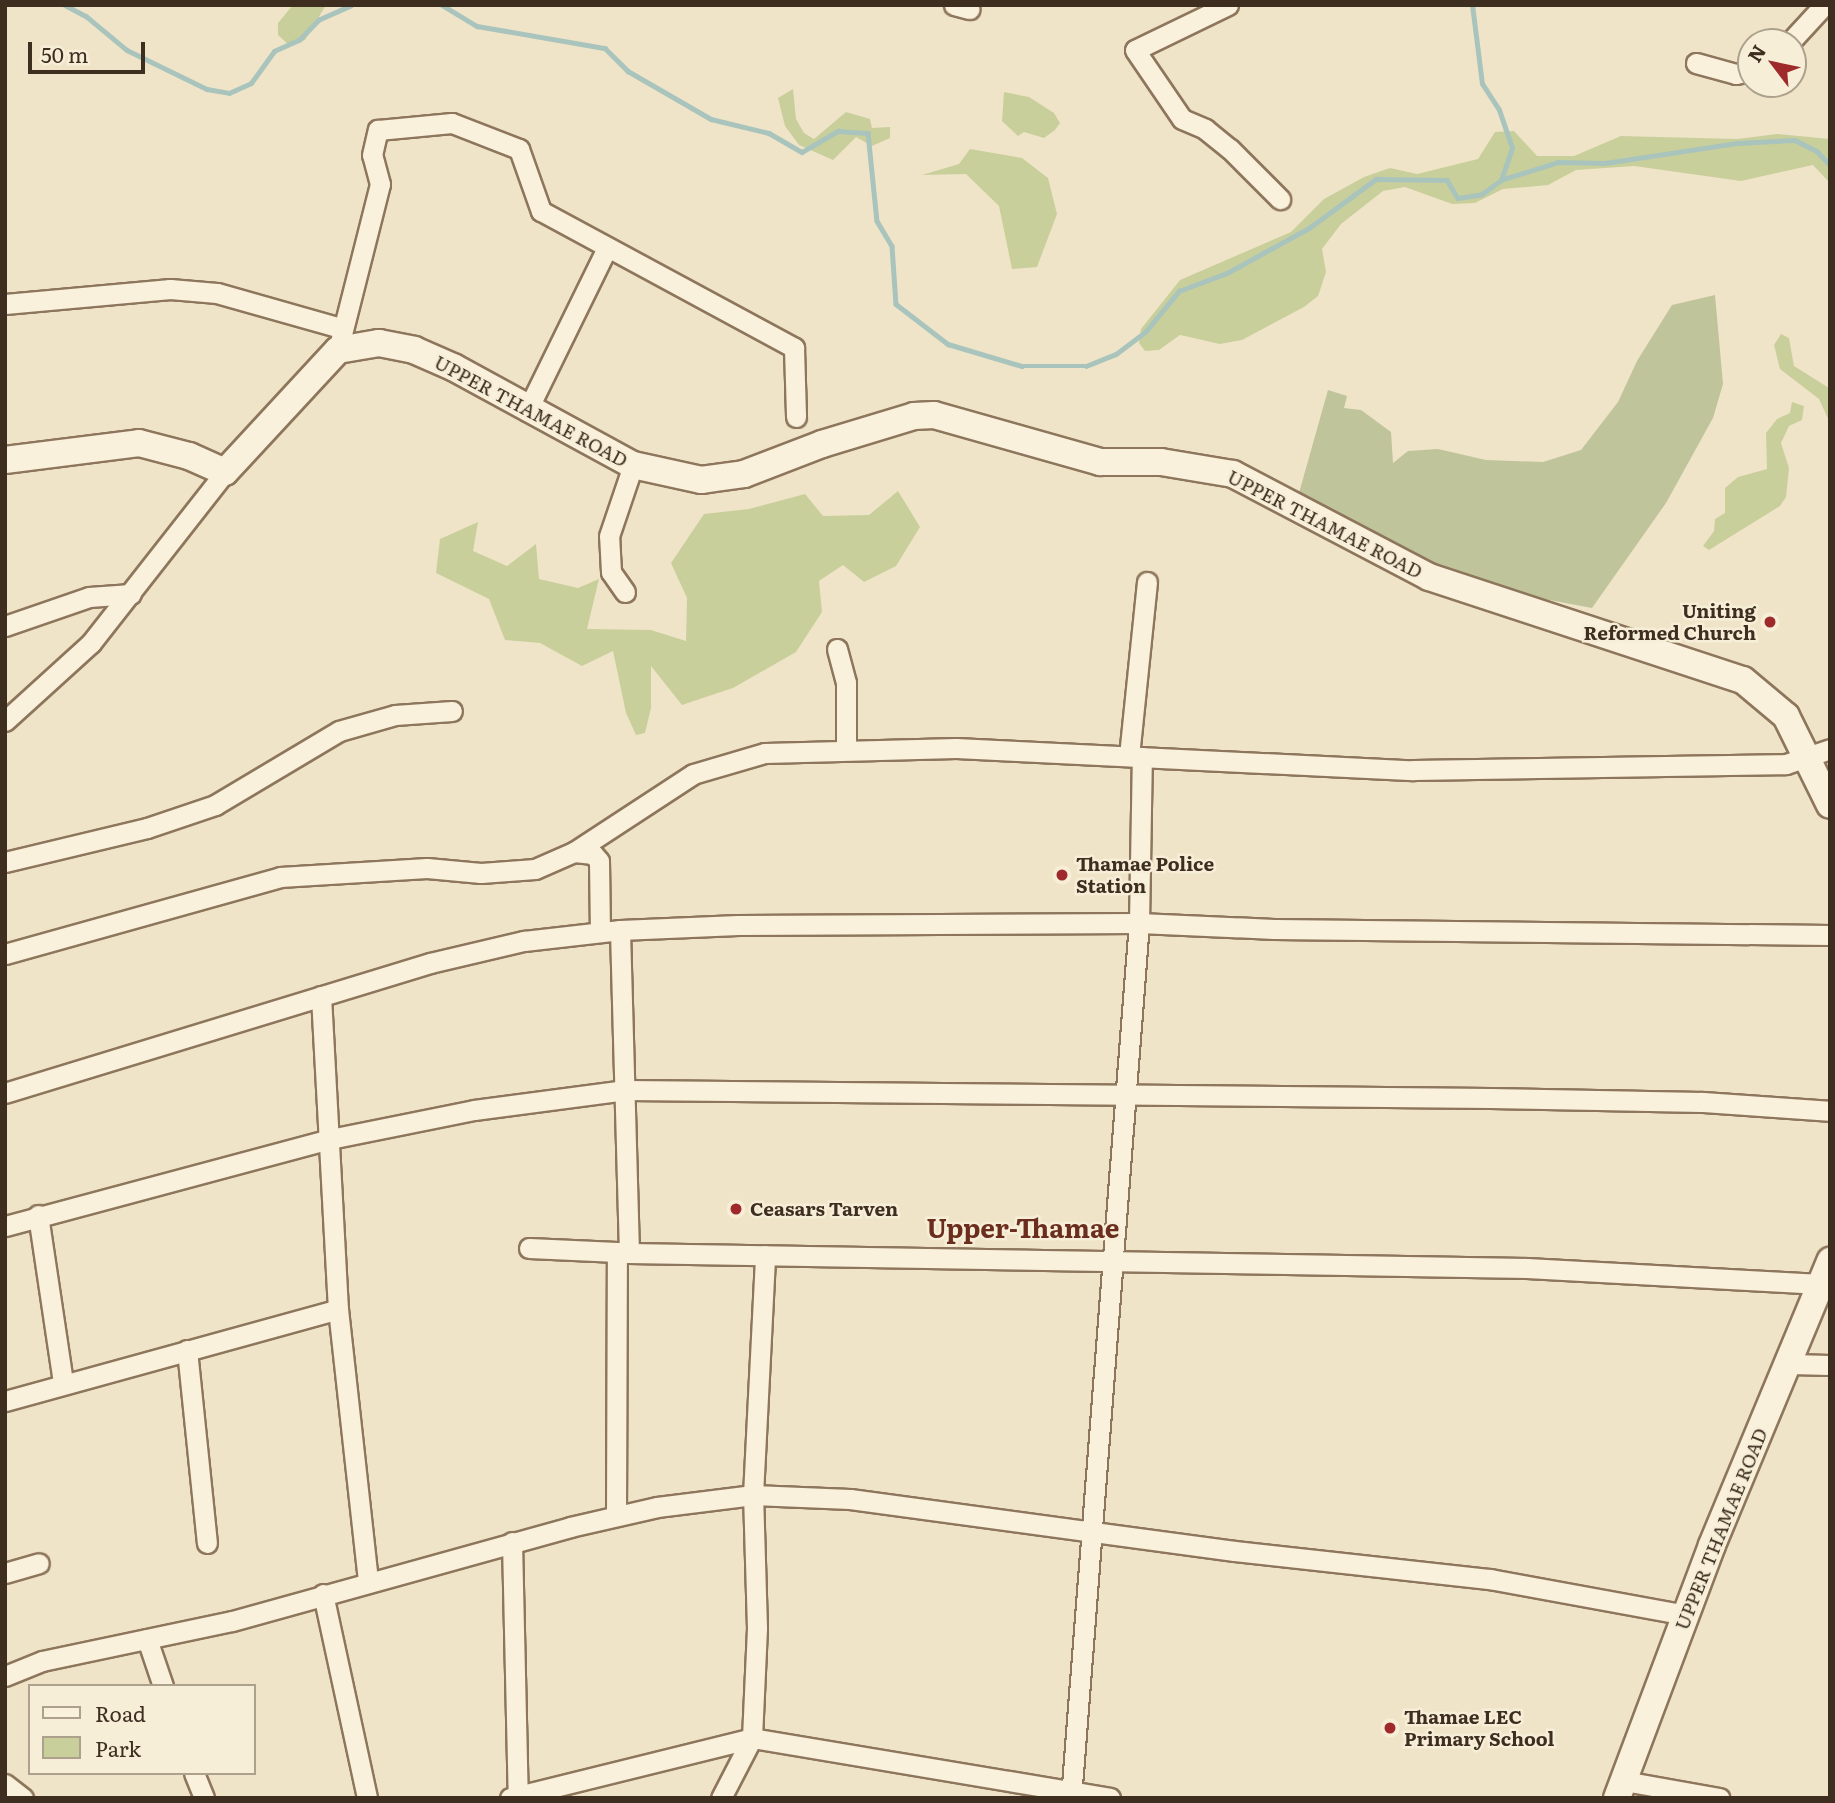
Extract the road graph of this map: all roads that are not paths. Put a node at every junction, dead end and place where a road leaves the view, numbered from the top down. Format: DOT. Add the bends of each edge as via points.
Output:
graph roads {
  1 [pos="1228,5"];
  2 [pos="1824,5"];
  3 [pos="1803,28"];
  4 [pos="1696,63"];
  5 [pos="1737,74"];
  6 [pos="1280,199"];
  7 [pos="607,248"];
  8 [pos="5,304"];
  9 [pos="340,339"];
  10 [pos="527,411"];
  11 [pos="796,417"];
  12 [pos="5,460"];
  13 [pos="633,465"];
  14 [pos="226,472"];
  15 [pos="1147,582"];
  16 [pos="625,592"];
  17 [pos="131,594"];
  18 [pos="5,626"];
  19 [pos="837,649"];
  20 [pos="452,711"];
  21 [pos="5,721"];
  22 [pos="846,747"];
  23 [pos="1830,749"];
  24 [pos="1136,757"];
  25 [pos="1805,759"];
  26 [pos="1830,805"];
  27 [pos="574,852"];
  28 [pos="5,862"];
  29 [pos="1139,923"];
  30 [pos="610,931"];
  31 [pos="1830,935"];
  32 [pos="5,954"];
  33 [pos="321,996"];
  34 [pos="626,1090"];
  35 [pos="5,1093"];
  36 [pos="1126,1096"];
  37 [pos="1830,1111"];
  38 [pos="330,1139"];
  39 [pos="38,1215"];
  40 [pos="5,1226"];
  41 [pos="529,1248"];
  42 [pos="623,1252"];
  43 [pos="765,1255"];
  44 [pos="1114,1262"];
  45 [pos="1826,1272"];
  46 [pos="338,1309"];
  47 [pos="187,1350"];
  48 [pos="1790,1364"];
  49 [pos="1830,1365"];
  50 [pos="63,1383"];
  51 [pos="5,1401"];
  52 [pos="753,1494"];
  53 [pos="616,1516"];
  54 [pos="1090,1532"];
  55 [pos="512,1542"];
  56 [pos="206,1543"];
  57 [pos="39,1563"];
  58 [pos="5,1573"];
  59 [pos="368,1581"];
  60 [pos="323,1594"];
  61 [pos="1686,1615"];
  62 [pos="147,1639"];
  63 [pos="5,1676"];
  64 [pos="162,1684"];
  65 [pos="752,1738"];
  66 [pos="195,1775"];
  67 [pos="5,1784"];
  68 [pos="1620,1789"];
  69 [pos="1071,1794"];
  70 [pos="516,1797"];
  71 [pos="23,1798"];
  72 [pos="204,1798"];
  73 [pos="366,1798"];
  74 [pos="721,1798"];
  75 [pos="1110,1798"];
  76 [pos="1719,1798"];
  1 -- 6 [label="street" via="1135,50 1182,119 1205,129 1230,149"];
  2 -- 3 [label="street"];
  4 -- 5 [label="street"];
  7 -- 9 [label="street" via="541,211 519,149 452,123 379,130 372,155 380,184"];
  7 -- 10 [label="street"];
  7 -- 11 [label="street" via="793,348"];
  8 -- 9 [label="street" via="170,289 217,293"];
  9 -- 10 [label="street, UPPER THAMAE ROAD" via="414,350 453,367"];
  9 -- 14 [label="street"];
  10 -- 13 [label="street, UPPER THAMAE ROAD"];
  12 -- 14 [label="street" via="139,443"];
  13 -- 16 [label="street" via="609,536 611,572"];
  13 -- 25 [label="street, UPPER THAMAE ROAD" via="701,480 744,474 822,444 914,416 934,415 1100,462 1161,462 1233,474 1429,577 1743,680 1786,716"];
  14 -- 17 [label="street"];
  15 -- 24 [label="street"];
  17 -- 18 [label="street" via="89,597"];
  17 -- 21 [label="street" via="91,643"];
  19 -- 22 [label="street" via="846,683"];
  20 -- 28 [label="street" via="395,715 338,731 215,805 147,828"];
  22 -- 24 [label="street"];
  22 -- 27 [label="street" via="765,753 693,774"];
  23 -- 25 [label="street"];
  24 -- 25 [label="street" via="1413,770 1786,764"];
  24 -- 29 [label="street"];
  25 -- 26 [label="street, UPPER THAMAE ROAD"];
  27 -- 30 [label="street" via="593,854 599,861"];
  27 -- 32 [label="street" via="535,869 481,873 427,868 354,870 280,877"];
  29 -- 30 [label="street" via="738,925"];
  29 -- 31 [label="street" via="1274,929"];
  29 -- 36 [label="street"];
  30 -- 33 [label="street" via="524,941"];
  30 -- 34 [label="street"];
  33 -- 35 [label="street"];
  33 -- 38 [label="street"];
  34 -- 36 [label="street"];
  34 -- 38 [label="street" via="474,1110"];
  34 -- 42 [label="street"];
  36 -- 37 [label="street" via="1688,1102"];
  36 -- 44 [label="street"];
  38 -- 39 [label="street"];
  38 -- 46 [label="street"];
  39 -- 40 [label="street"];
  39 -- 50 [label="street"];
  41 -- 42 [label="street"];
  42 -- 43 [label="street"];
  42 -- 53 [label="street"];
  43 -- 44 [label="street"];
  43 -- 52 [label="street"];
  44 -- 45 [label="street"];
  44 -- 54 [label="street"];
  45 -- 48 [label="street, UPPER THAMAE ROAD"];
  46 -- 47 [label="street"];
  46 -- 59 [label="street"];
  47 -- 50 [label="street"];
  47 -- 56 [label="street"];
  48 -- 49 [label="street"];
  48 -- 61 [label="street, UPPER THAMAE ROAD"];
  50 -- 51 [label="street"];
  52 -- 53 [label="street"];
  52 -- 54 [label="street" via="850,1499"];
  52 -- 65 [label="street" via="757,1628"];
  53 -- 55 [label="street"];
  54 -- 61 [label="street" via="1490,1579"];
  54 -- 69 [label="street"];
  55 -- 59 [label="street"];
  55 -- 70 [label="street"];
  57 -- 58 [label="street"];
  59 -- 60 [label="street"];
  60 -- 62 [label="street" via="232,1621"];
  60 -- 73 [label="street"];
  61 -- 68 [label="street, UPPER THAMAE ROAD"];
  62 -- 63 [label="street" via="42,1661"];
  62 -- 64 [label="street"];
  65 -- 69 [label="street"];
  65 -- 70 [label="street"];
  65 -- 74 [label="street"];
  66 -- 72 [label="street"];
  67 -- 71 [label="street"];
  68 -- 76 [label="street"];
  69 -- 75 [label="street"];
}
